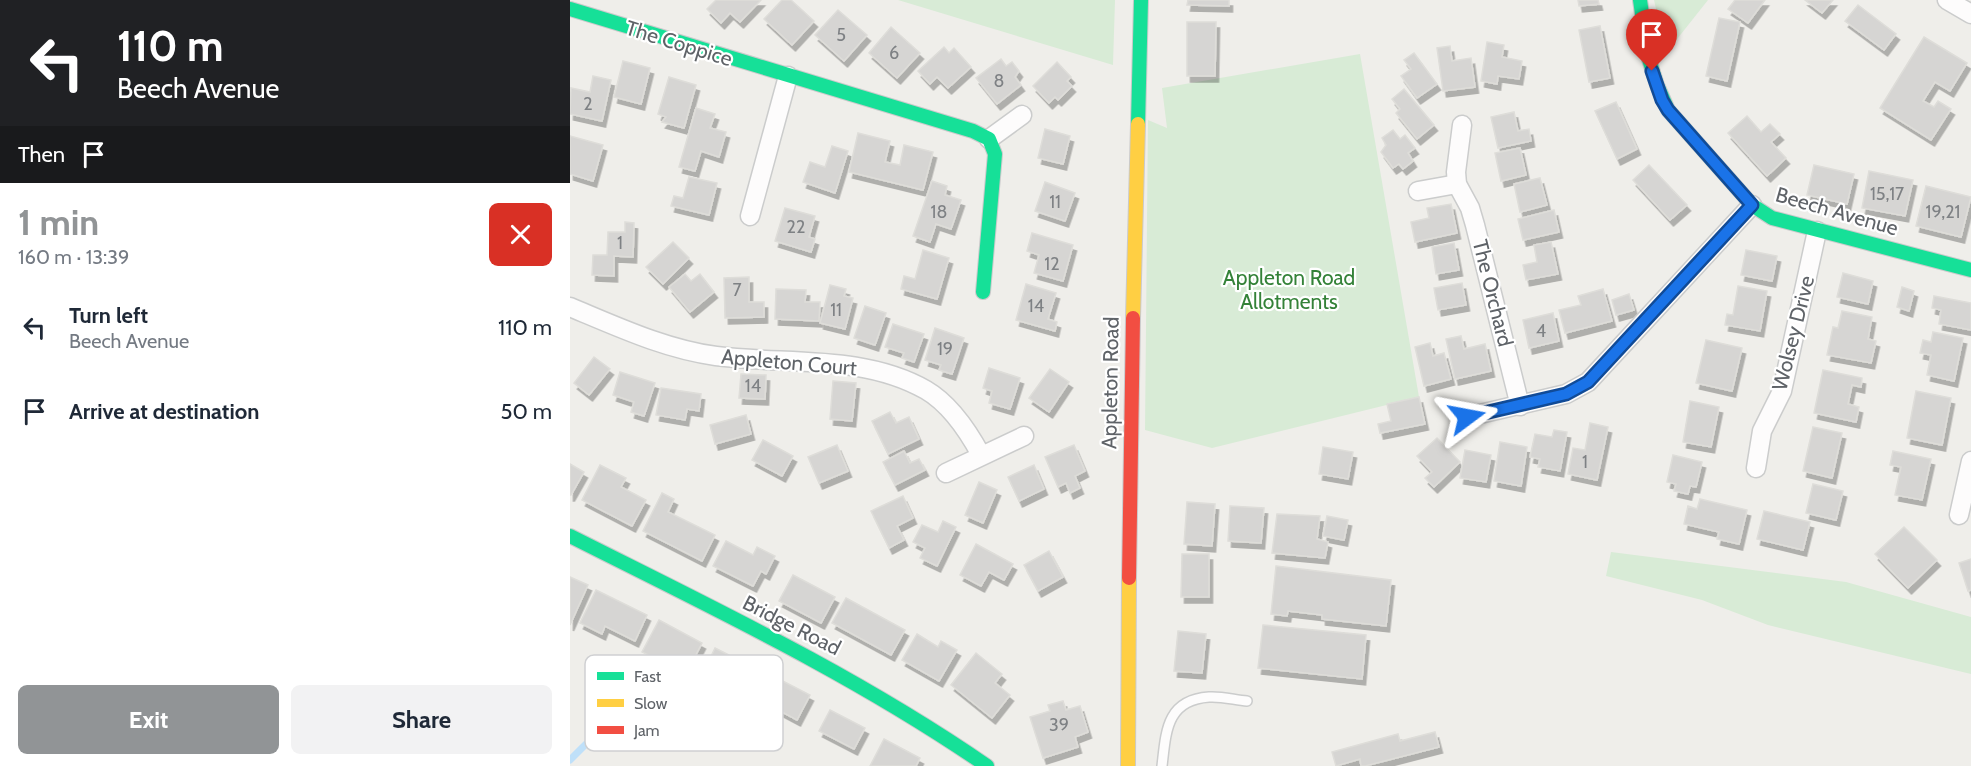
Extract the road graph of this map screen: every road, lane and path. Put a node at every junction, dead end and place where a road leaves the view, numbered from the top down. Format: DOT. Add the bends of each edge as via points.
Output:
graph roads {
  1 [pos="1141,0"];
  2 [pos="1640,0"];
  3 [pos="1947,0"];
  4 [pos="570,9"];
  5 [pos="1971,15"];
  6 [pos="788,76"];
  7 [pos="1022,115"];
  8 [pos="1462,125"];
  9 [pos="989,139"];
  10 [pos="1457,184"];
  11 [pos="1418,191"];
  12 [pos="1752,205"];
  13 [pos="750,216"];
  14 [pos="1817,231"];
  15 [pos="1971,270"];
  16 [pos="983,292"];
  17 [pos="570,307"];
  18 [pos="1520,406"];
  19 [pos="1467,417"];
  20 [pos="1024,436"];
  21 [pos="981,455"];
  22 [pos="1971,461"];
  23 [pos="1756,468"];
  24 [pos="946,473"];
  25 [pos="1959,515"];
  26 [pos="570,536"];
  27 [pos="1247,701"];
  28 [pos="987,766"];
  29 [pos="1128,766"];
  30 [pos="1161,766"];
  1 -- 29 [label="street, Appleton Road" via="1132,317"];
  2 -- 12 [label="street, Beech Avenue" via="1652,71 1662,100"];
  3 -- 5 [label="street"];
  4 -- 6 [label="street, The Coppice"];
  6 -- 9 [label="street, The Coppice"];
  6 -- 13 [label="street"];
  7 -- 9 [label="street"];
  8 -- 10 [label="street, The Orchard"];
  9 -- 16 [label="street" via="995,154"];
  10 -- 11 [label="street"];
  10 -- 18 [label="street, The Orchard" via="1475,225"];
  12 -- 14 [label="street, Beech Avenue" via="1772,218"];
  12 -- 18 [label="street" via="1588,382 1566,394"];
  14 -- 15 [label="street, Beech Avenue"];
  14 -- 23 [label="street, Wolsey Drive" via="1782,391 1762,431"];
  17 -- 21 [label="street, Appleton Court" via="681,349 717,356 835,364 900,378 928,391 951,411"];
  18 -- 19 [label="street"];
  20 -- 21 [label="street"];
  21 -- 24 [label="street"];
  22 -- 25 [label="street"];
  26 -- 28 [label="street, Bridge Road" via="832,669 919,718"];
  27 -- 30 [label="lane" via="1209,697 1186,702 1168,725"];
}
